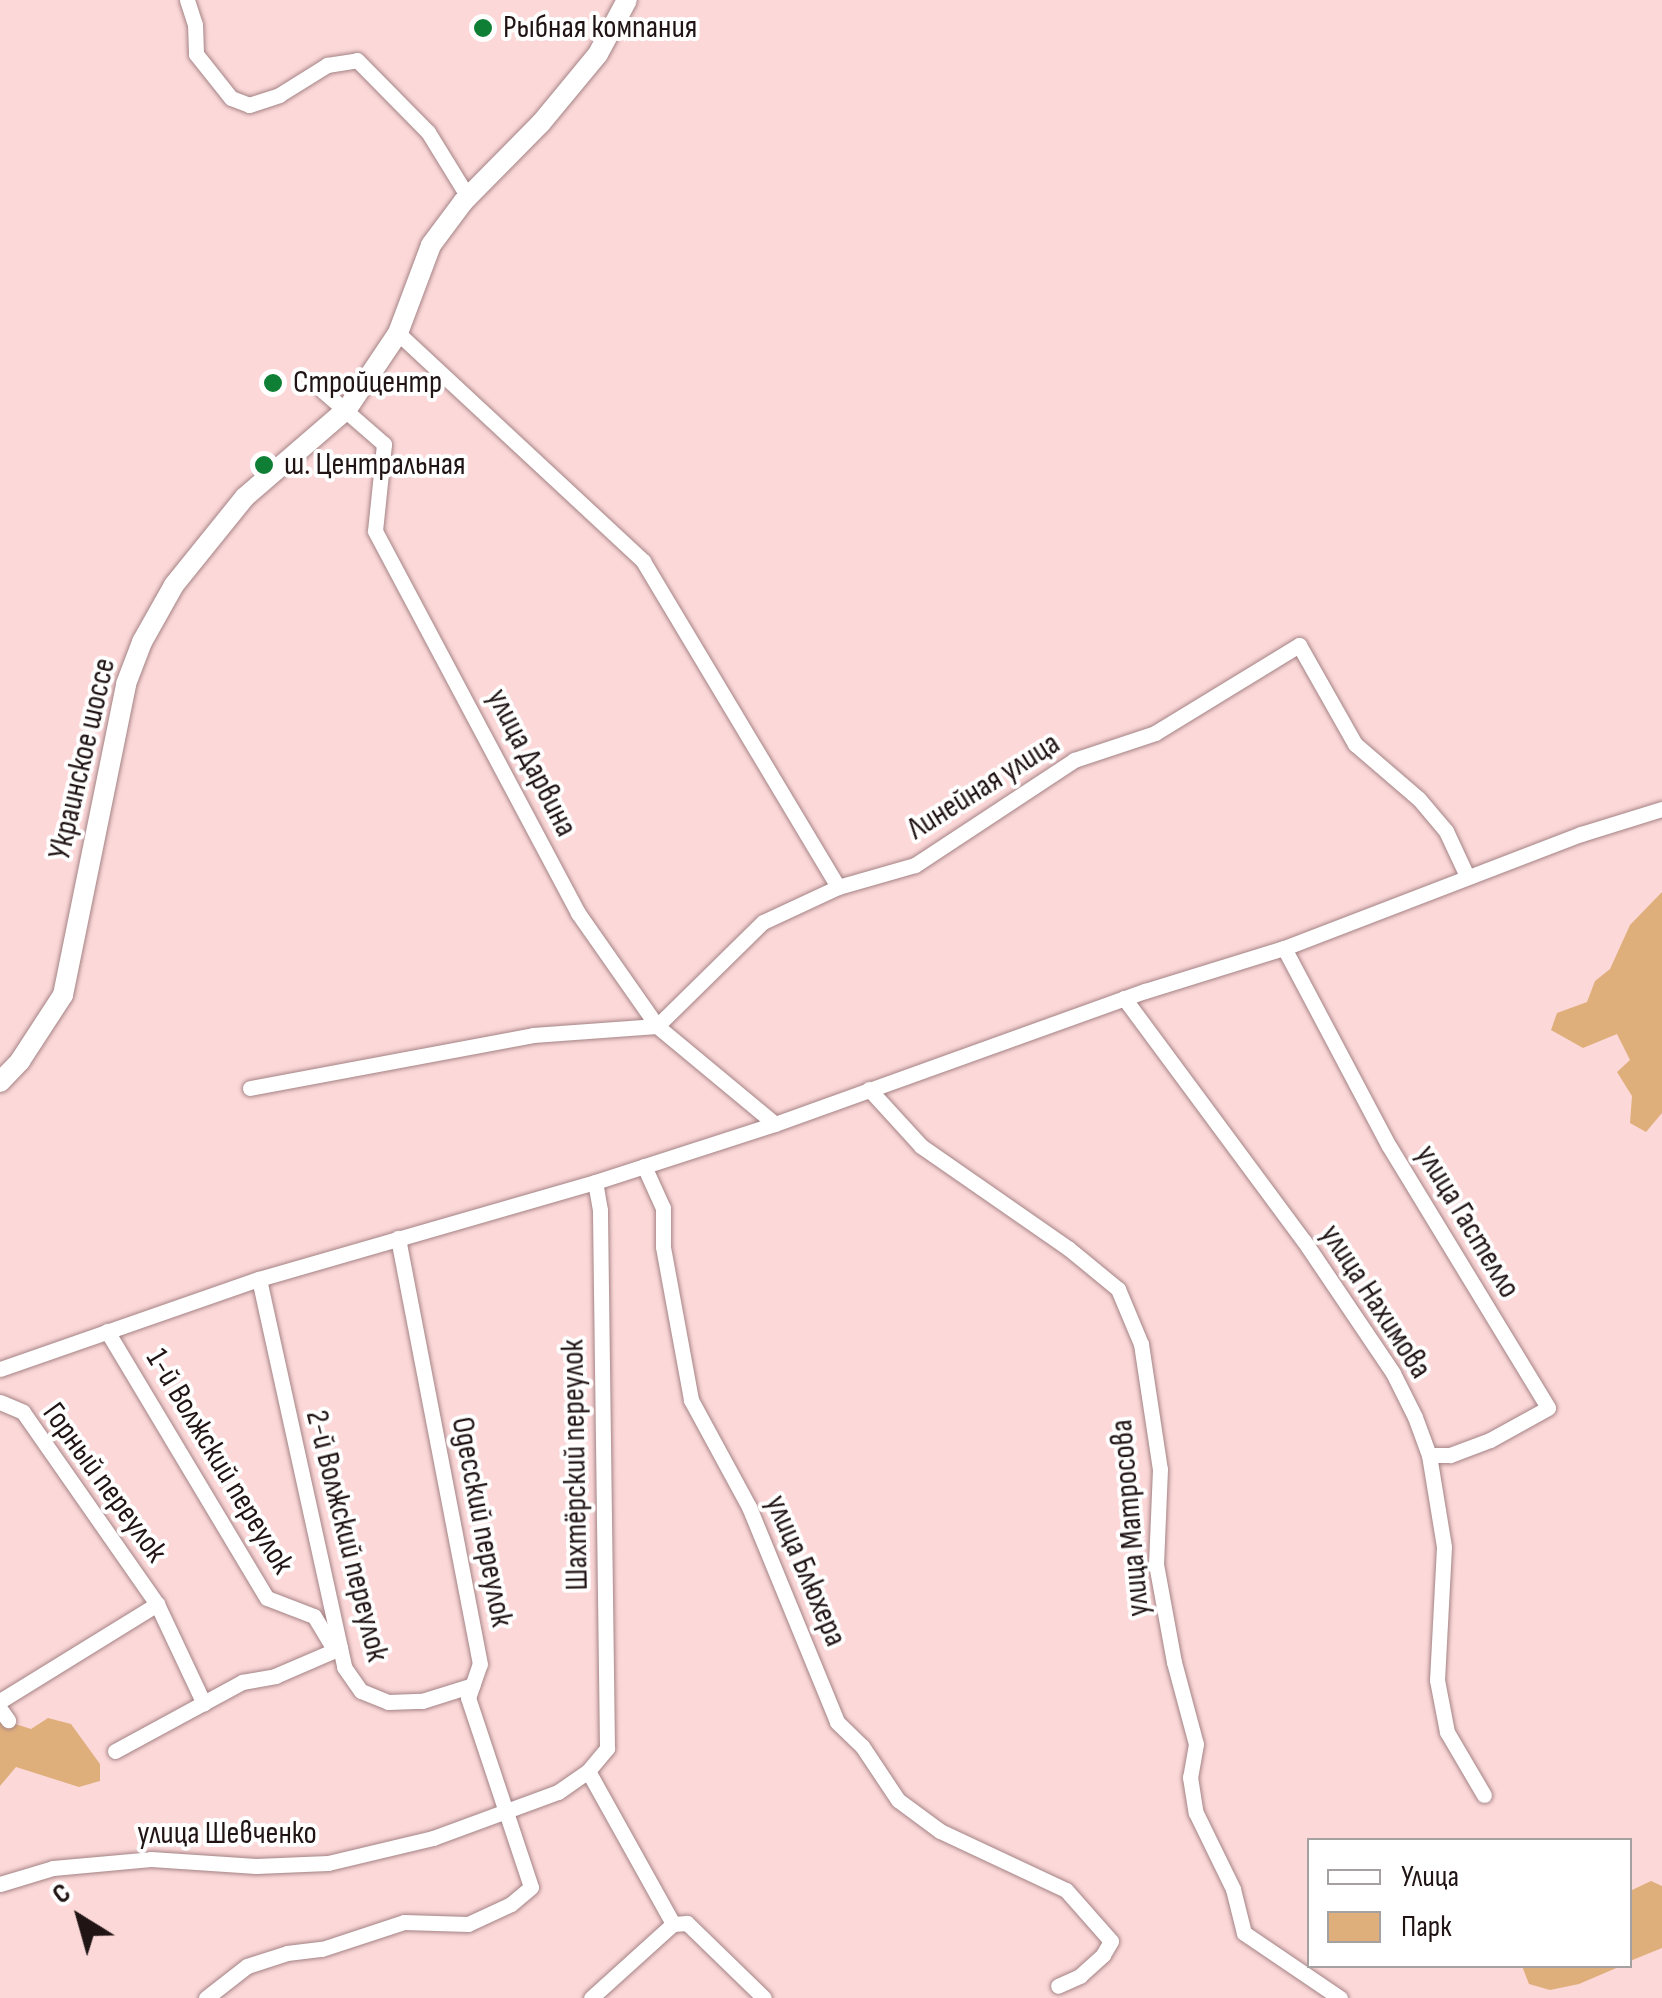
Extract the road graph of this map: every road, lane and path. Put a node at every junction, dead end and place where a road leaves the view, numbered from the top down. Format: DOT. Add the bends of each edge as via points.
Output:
graph roads {
  1 [pos="188,0"];
  2 [pos="627,0"];
  3 [pos="468,197"];
  4 [pos="398,333"];
  5 [pos="323,391"];
  6 [pos="347,409"];
  7 [pos="1662,809"];
  8 [pos="1467,876"];
  9 [pos="838,887"];
  10 [pos="1284,948"];
  11 [pos="1124,998"];
  12 [pos="657,1026"];
  13 [pos="0,1082"];
  14 [pos="250,1088"];
  15 [pos="869,1089"];
  16 [pos="775,1124"];
  17 [pos="644,1166"];
  18 [pos="595,1182"];
  19 [pos="398,1238"];
  20 [pos="259,1279"];
  21 [pos="107,1331"];
  22 [pos="0,1369"];
  23 [pos="0,1402"];
  24 [pos="1429,1454"];
  25 [pos="157,1604"];
  26 [pos="337,1648"];
  27 [pos="473,1685"];
  28 [pos="0,1700"];
  29 [pos="204,1704"];
  30 [pos="607,1748"];
  31 [pos="115,1751"];
  32 [pos="588,1771"];
  33 [pos="1484,1795"];
  34 [pos="504,1812"];
  35 [pos="0,1884"];
  36 [pos="673,1924"];
  37 [pos="1058,1986"];
  38 [pos="206,1998"];
  39 [pos="591,1998"];
  40 [pos="764,1998"];
  41 [pos="1340,1998"];
  1 -- 3 [label="street" via="196,54 232,98 248,105 328,65 358,60 428,132"];
  2 -- 3 [label="highway, Украинское шоссе" via="598,54"];
  3 -- 4 [label="highway, Украинское шоссе" via="431,245"];
  4 -- 6 [label="highway, Украинское шоссе"];
  4 -- 9 [label="street" via="643,561"];
  5 -- 6 [label="street, улица Дарвина"];
  6 -- 12 [label="street, улица Дарвина" via="384,444 375,531 578,913"];
  6 -- 13 [label="highway, Украинское шоссе" via="245,497 174,585 142,642 126,684 63,995"];
  7 -- 8 [label="street"];
  8 -- 9 [label="street, Линейная улица" via="1446,832 1419,799 1355,744 1298,644 1155,733 1074,760 916,865"];
  8 -- 10 [label="street"];
  9 -- 12 [label="street, Линейная улица" via="763,922"];
  10 -- 11 [label="street"];
  10 -- 24 [label="street, улица Гастелло" via="1388,1146 1548,1408 1450,1456"];
  11 -- 15 [label="street"];
  11 -- 24 [label="street, улица Нахимова" via="1394,1373"];
  12 -- 14 [label="street" via="533,1035"];
  12 -- 16 [label="street, улица Дарвина"];
  15 -- 16 [label="street"];
  15 -- 41 [label="street, улица Матросова" via="921,1146 1118,1289 1141,1344 1160,1468 1156,1564 1196,1744 1190,1777 1196,1813 1233,1889 1244,1933"];
  16 -- 17 [label="street"];
  17 -- 18 [label="street"];
  17 -- 37 [label="street, улица Блюхера" via="663,1208 663,1247 691,1400 749,1507 837,1722 898,1800 940,1831 1066,1890 1111,1940 1080,1976"];
  18 -- 19 [label="street"];
  18 -- 30 [label="street, Шахтёрский переулок"];
  19 -- 20 [label="street"];
  19 -- 27 [label="street, Одесский переулок" via="480,1664"];
  20 -- 21 [label="street"];
  20 -- 26 [label="street, 2-й Волжский переулок"];
  21 -- 22 [label="street"];
  21 -- 26 [label="street, 1-й Волжский переулок" via="267,1598 314,1616"];
  23 -- 25 [label="street, Горный переулок" via="23,1412"];
  24 -- 33 [label="street, улица Нахимова" via="1444,1548 1437,1680 1447,1732"];
  25 -- 28 [label="street, Горный переулок"];
  25 -- 29 [label="street, Горный переулок"];
  26 -- 27 [label="street, 2-й Волжский переулок" via="361,1691 388,1702 422,1702"];
  26 -- 29 [label="street" via="276,1676 242,1682"];
  27 -- 34 [label="street, Одесский переулок" via="468,1698"];
  29 -- 31 [label="street"];
  30 -- 32 [label="street, улица Шевченко"];
  32 -- 34 [label="street, улица Шевченко" via="558,1792"];
  32 -- 36 [label="street"];
  34 -- 35 [label="street, улица Шевченко" via="328,1863 151,1860 53,1868"];
  34 -- 38 [label="street, Одесский переулок" via="531,1887 511,1904 468,1924 404,1922 322,1950 287,1953 246,1966"];
  36 -- 39 [label="street"];
  36 -- 40 [label="street" via="687,1922"];
}
